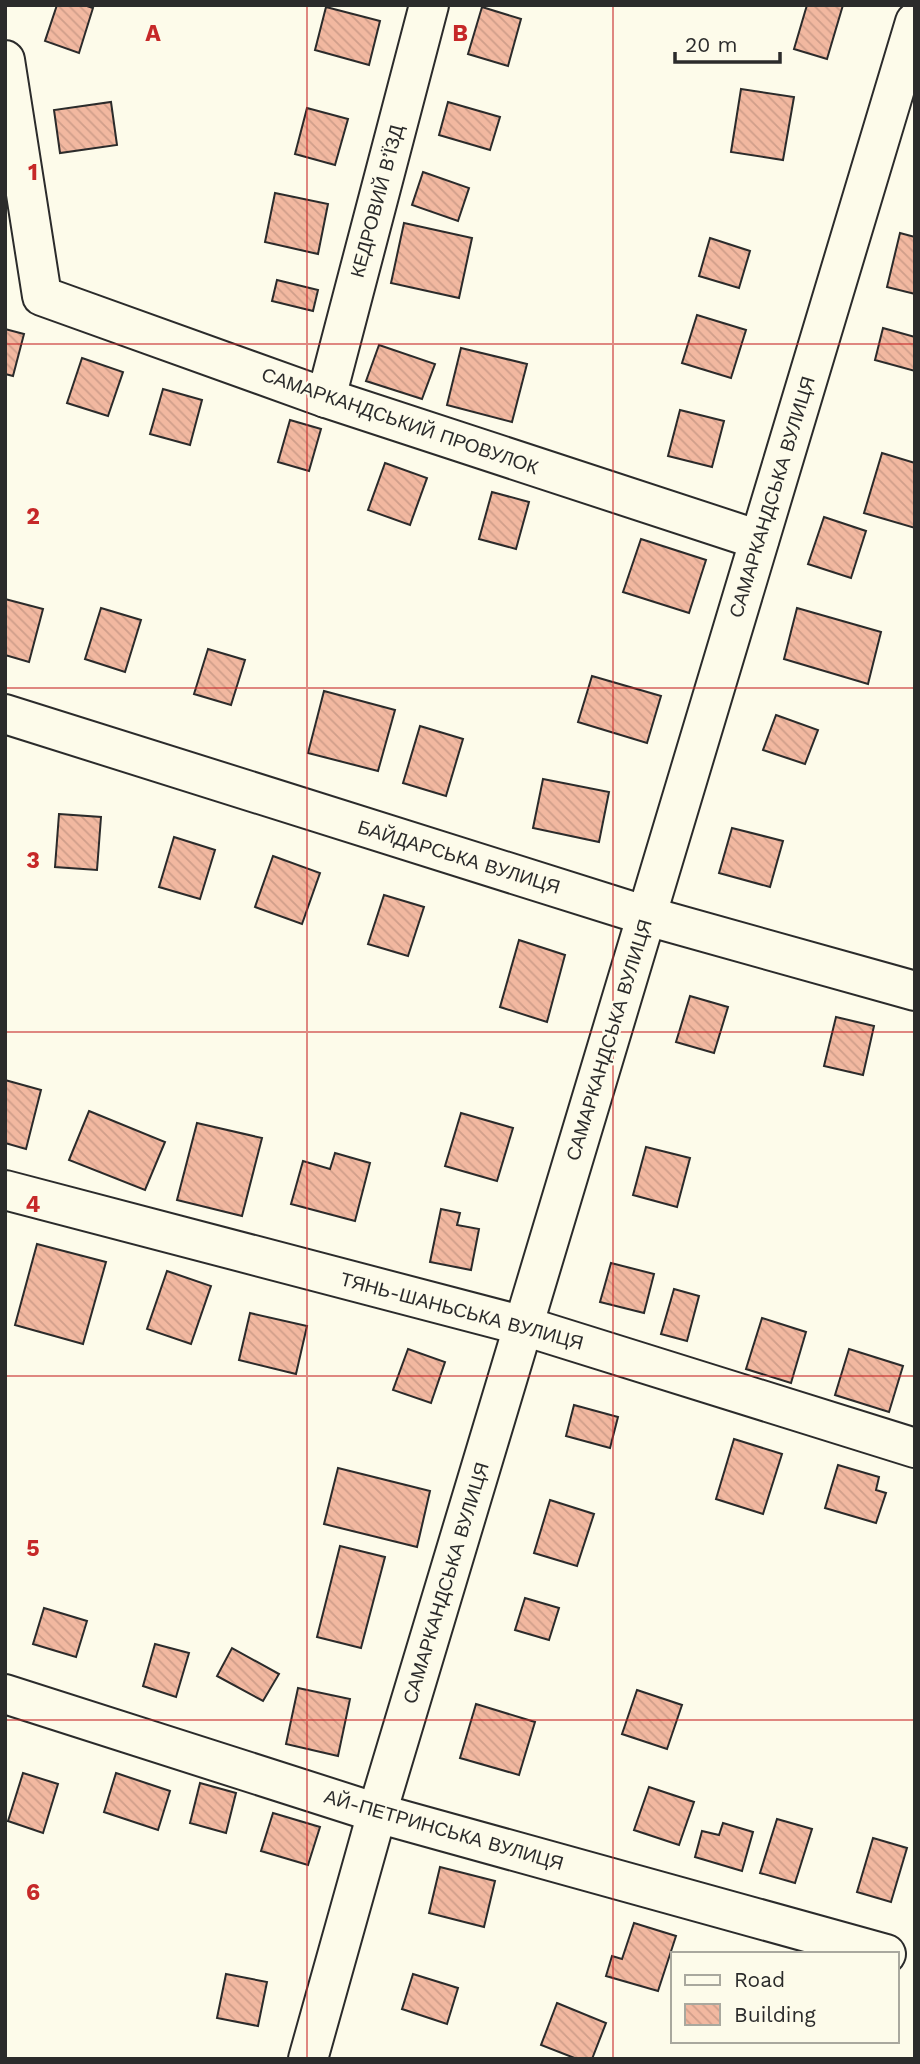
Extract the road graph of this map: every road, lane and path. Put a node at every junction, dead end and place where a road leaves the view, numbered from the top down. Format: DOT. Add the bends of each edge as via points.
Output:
graph roads {
  1 [pos="429,5"];
  2 [pos="915,22"];
  3 [pos="5,60"];
  4 [pos="326,398"];
  5 [pos="759,540"];
  6 [pos="5,714"];
  7 [pos="647,916"];
  8 [pos="915,991"];
  9 [pos="5,1190"];
  10 [pos="524,1326"];
  11 [pos="915,1448"];
  12 [pos="5,1694"];
  13 [pos="377,1814"];
  14 [pos="879,1952"];
  15 [pos="308,2059"];
  1 -- 4 [label="street, КЕДРОВИЙ В’ЇЗД"];
  2 -- 5 [label="street, САМАРКАНДСЬКА ВУЛИЦЯ"];
  3 -- 4 [label="street, САМАРКАНДСЬКИЙ ПРОВУЛОК" via="42,296"];
  4 -- 5 [label="street, САМАРКАНДСЬКИЙ ПРОВУЛОК"];
  5 -- 7 [label="street, САМАРКАНДСЬКА ВУЛИЦЯ"];
  6 -- 7 [label="street, БАЙДАРСЬКА ВУЛИЦЯ"];
  7 -- 8 [label="street, БАЙДАРСЬКА ВУЛИЦЯ"];
  7 -- 10 [label="street, САМАРКАНДСЬКА ВУЛИЦЯ"];
  9 -- 10 [label="street, ТЯНЬ-ШАНЬСЬКА ВУЛИЦЯ"];
  10 -- 11 [label="street, ТЯНЬ-ШАНЬСЬКА ВУЛИЦЯ"];
  10 -- 13 [label="street, САМАРКАНДСЬКА ВУЛИЦЯ"];
  12 -- 13 [label="street, АЙ-ПЕТРИНСЬКА ВУЛИЦЯ"];
  13 -- 14 [label="street, АЙ-ПЕТРИНСЬКА ВУЛИЦЯ"];
  13 -- 15 [label="street, САМАРКАНДСЬКА ВУЛИЦЯ"];
}
